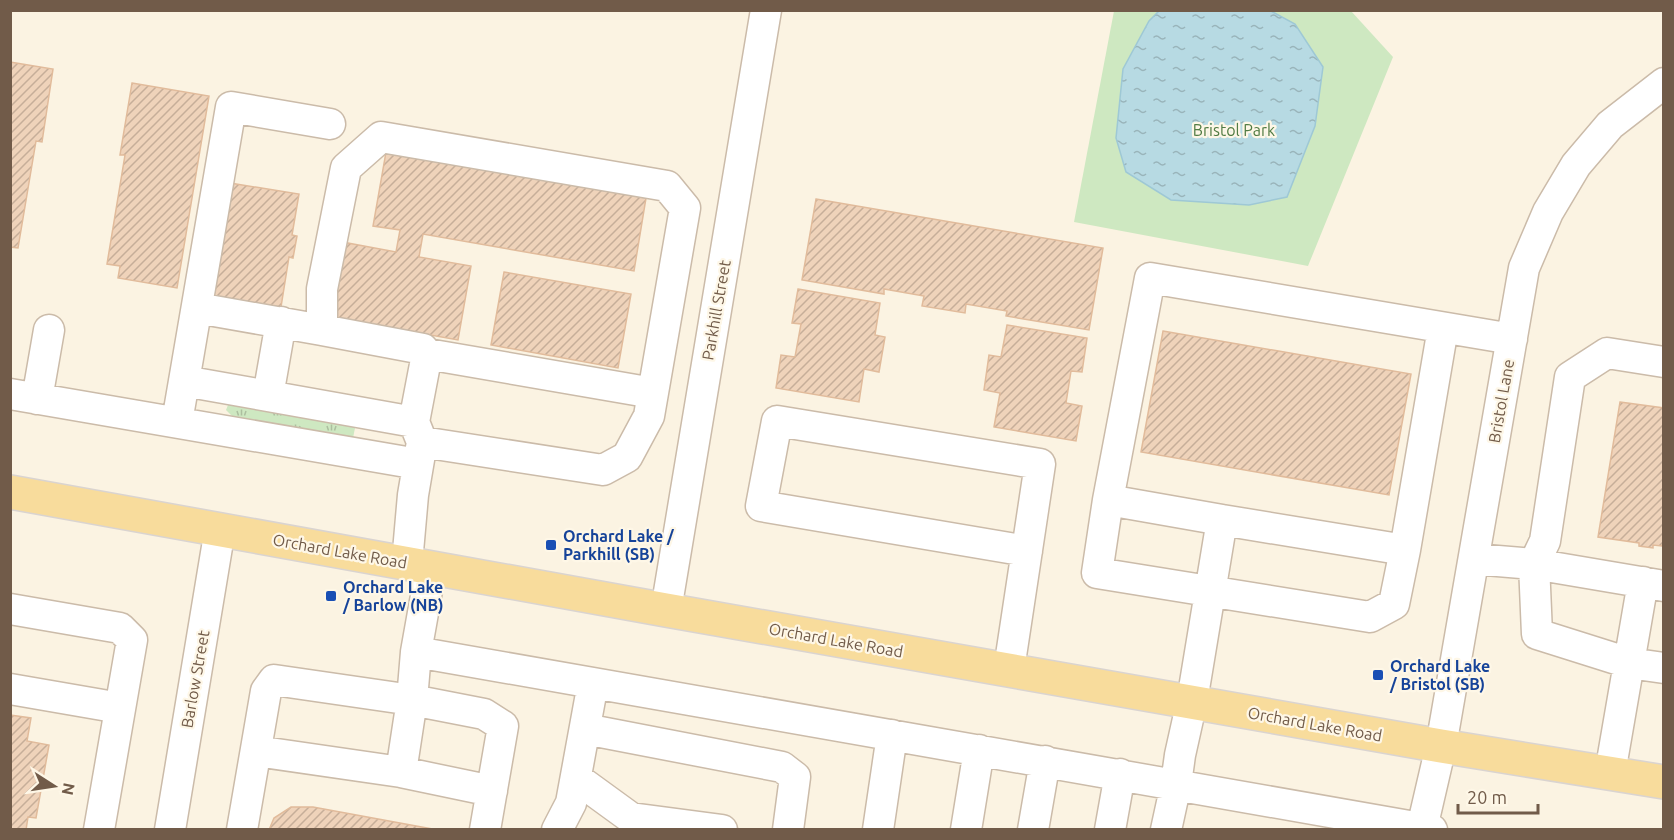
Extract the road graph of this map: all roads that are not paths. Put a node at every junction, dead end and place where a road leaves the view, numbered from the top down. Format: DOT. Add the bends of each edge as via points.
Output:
graph roads {
  1 [pos="766,10"];
  2 [pos="1658,96"];
  3 [pos="330,124"];
  4 [pos="197,308"];
  5 [pos="280,322"];
  6 [pos="1443,328"];
  7 [pos="49,330"];
  8 [pos="322,330"];
  9 [pos="1512,339"];
  10 [pos="428,354"];
  11 [pos="1664,362"];
  12 [pos="184,381"];
  13 [pos="653,393"];
  14 [pos="24,396"];
  15 [pos="268,396"];
  16 [pos="177,422"];
  17 [pos="418,442"];
  18 [pos="10,492"];
  19 [pos="1108,500"];
  20 [pos="1222,520"];
  21 [pos="220,529"];
  22 [pos="1404,550"];
  23 [pos="1027,551"];
  24 [pos="1474,559"];
  25 [pos="1534,564"];
  26 [pos="419,565"];
  27 [pos="1653,584"];
  28 [pos="1210,591"];
  29 [pos="10,609"];
  30 [pos="666,610"];
  31 [pos="416,652"];
  32 [pos="1629,663"];
  33 [pos="1664,668"];
  34 [pos="1009,669"];
  35 [pos="592,683"];
  36 [pos="10,689"];
  37 [pos="412,700"];
  38 [pos="1192,701"];
  39 [pos="120,708"];
  40 [pos="585,729"];
  41 [pos="892,735"];
  42 [pos="1441,746"];
  43 [pos="979,750"];
  44 [pos="256,751"];
  45 [pos="1045,761"];
  46 [pos="401,772"];
  47 [pos="1610,773"];
  48 [pos="1120,774"];
  49 [pos="576,778"];
  50 [pos="1664,782"];
  51 [pos="1176,784"];
  52 [pos="492,790"];
  53 [pos="1294,817"];
  54 [pos="1350,822"];
  55 [pos="1427,829"];
  56 [pos="99,830"];
  57 [pos="170,830"];
  58 [pos="242,830"];
  59 [pos="485,830"];
  60 [pos="556,830"];
  61 [pos="722,830"];
  62 [pos="788,830"];
  63 [pos="878,830"];
  64 [pos="966,830"];
  65 [pos="1033,830"];
  66 [pos="1110,830"];
  67 [pos="1167,830"];
  1 -- 30 [label="street, Parkhill Street"];
  2 -- 9 [label="street, Bristol Lane" via="1610,125 1576,165 1548,212 1524,268"];
  3 -- 4 [label="street" via="231,107"];
  4 -- 5 [label="street"];
  4 -- 12 [label="street"];
  5 -- 8 [label="street"];
  5 -- 15 [label="street"];
  6 -- 9 [label="street"];
  6 -- 19 [label="street" via="1150,278"];
  6 -- 22 [label="street"];
  7 -- 14 [label="street"];
  8 -- 10 [label="street" via="423,349"];
  8 -- 13 [label="street" via="322,289 346,168 381,137 667,186 686,208"];
  9 -- 24 [label="street, Bristol Lane"];
  10 -- 13 [label="street"];
  10 -- 17 [label="street"];
  11 -- 25 [label="street" via="1607,353 1570,377 1545,541"];
  12 -- 15 [label="street"];
  12 -- 16 [label="street"];
  13 -- 17 [label="street" via="649,416 627,457 603,470"];
  14 -- 16 [label="street"];
  15 -- 17 [label="street"];
  16 -- 17 [label="street"];
  17 -- 26 [label="street" via="413,495"];
  18 -- 21 [label="main road, Orchard Lake Road"];
  19 -- 20 [label="street"];
  19 -- 28 [label="street" via="1097,573"];
  20 -- 22 [label="street"];
  20 -- 28 [label="street"];
  21 -- 26 [label="main road, Orchard Lake Road"];
  21 -- 57 [label="street, Barlow Street"];
  22 -- 28 [label="street" via="1394,604 1370,617"];
  23 -- 23 [label="street" via="1040,464 777,421 761,506"];
  23 -- 34 [label="street"];
  24 -- 25 [label="street"];
  24 -- 42 [label="street, Bristol Lane"];
  25 -- 27 [label="street"];
  25 -- 32 [label="street" via="1537,634"];
  26 -- 30 [label="main road, Orchard Lake Road"];
  26 -- 31 [label="street"];
  27 -- 32 [label="street"];
  28 -- 38 [label="street"];
  29 -- 39 [label="street" via="120,628 132,640"];
  30 -- 34 [label="main road, Orchard Lake Road"];
  31 -- 35 [label="street"];
  31 -- 37 [label="street"];
  32 -- 33 [label="street"];
  32 -- 47 [label="street"];
  34 -- 38 [label="main road, Orchard Lake Road"];
  35 -- 40 [label="street"];
  35 -- 41 [label="street"];
  36 -- 39 [label="street"];
  37 -- 44 [label="street" via="274,680 266,691"];
  37 -- 46 [label="street"];
  37 -- 52 [label="street" via="484,714 503,726"];
  38 -- 42 [label="main road, Orchard Lake Road"];
  38 -- 51 [label="street"];
  39 -- 56 [label="street"];
  40 -- 49 [label="street"];
  40 -- 62 [label="street" via="782,767 795,777"];
  41 -- 43 [label="street"];
  41 -- 63 [label="street"];
  42 -- 47 [label="main road, Orchard Lake Road"];
  42 -- 55 [label="street, Bristol Lane"];
  43 -- 45 [label="street"];
  43 -- 64 [label="street"];
  44 -- 46 [label="street"];
  44 -- 58 [label="street"];
  45 -- 48 [label="street"];
  45 -- 65 [label="street"];
  46 -- 52 [label="street"];
  47 -- 50 [label="main road, Orchard Lake Road"];
  48 -- 51 [label="street"];
  48 -- 66 [label="street"];
  49 -- 60 [label="street" via="571,803"];
  49 -- 61 [label="street" via="631,818"];
  51 -- 53 [label="street"];
  51 -- 67 [label="street"];
  52 -- 59 [label="street"];
  53 -- 54 [label="street"];
  54 -- 55 [label="street"];
}
